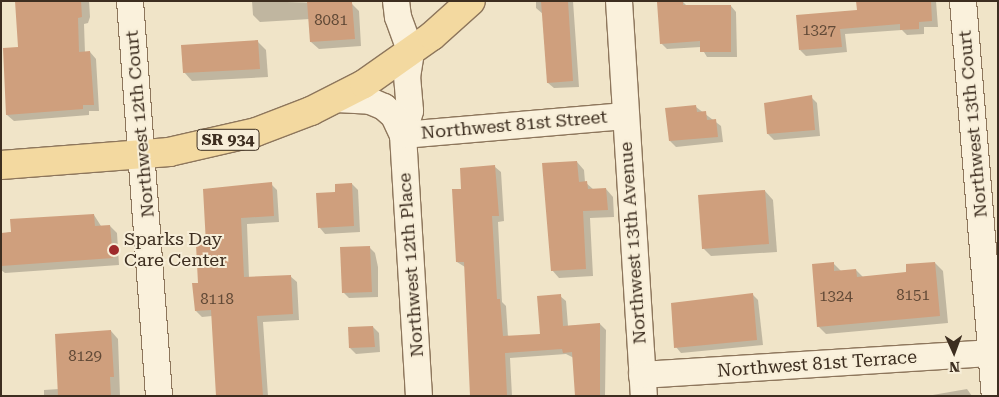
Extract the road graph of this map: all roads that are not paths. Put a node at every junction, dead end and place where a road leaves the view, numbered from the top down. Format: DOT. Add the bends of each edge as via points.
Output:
graph roads {
  1 [pos="130,1"];
  2 [pos="396,1"];
  3 [pos="471,1"];
  4 [pos="619,1"];
  5 [pos="964,1"];
  6 [pos="411,52"];
  7 [pos="336,99"];
  8 [pos="625,116"];
  9 [pos="403,134"];
  10 [pos="142,155"];
  11 [pos="1,165"];
  12 [pos="992,353"];
  13 [pos="643,386"];
  14 [pos="159,396"];
  15 [pos="419,396"];
  16 [pos="995,396"];
  1 -- 10 [label="street, Northwest 12th Court"];
  2 -- 6 [label="street, Northwest 12th Place" via="398,17"];
  3 -- 6 [label="main road, SR 934"];
  4 -- 8 [label="street, Northwest 13th Avenue"];
  5 -- 12 [label="street, Northwest 13th Court"];
  6 -- 7 [label="main road, SR 934"];
  6 -- 9 [label="street, Northwest 12th Place" via="408,76 410,111"];
  7 -- 9 [label="street, Northwest 12th Place" via="370,101 384,107 394,116"];
  7 -- 10 [label="main road, SR 934" via="282,123 223,142"];
  8 -- 9 [label="street, Northwest 81st Street"];
  8 -- 13 [label="street, Northwest 13th Avenue"];
  9 -- 15 [label="street, Northwest 12th Place"];
  10 -- 11 [label="main road, SR 934"];
  10 -- 14 [label="street, Northwest 12th Court"];
  12 -- 13 [label="street, Northwest 81st Terrace"];
  12 -- 16 [label="street, Northwest 13th Court"];
}
